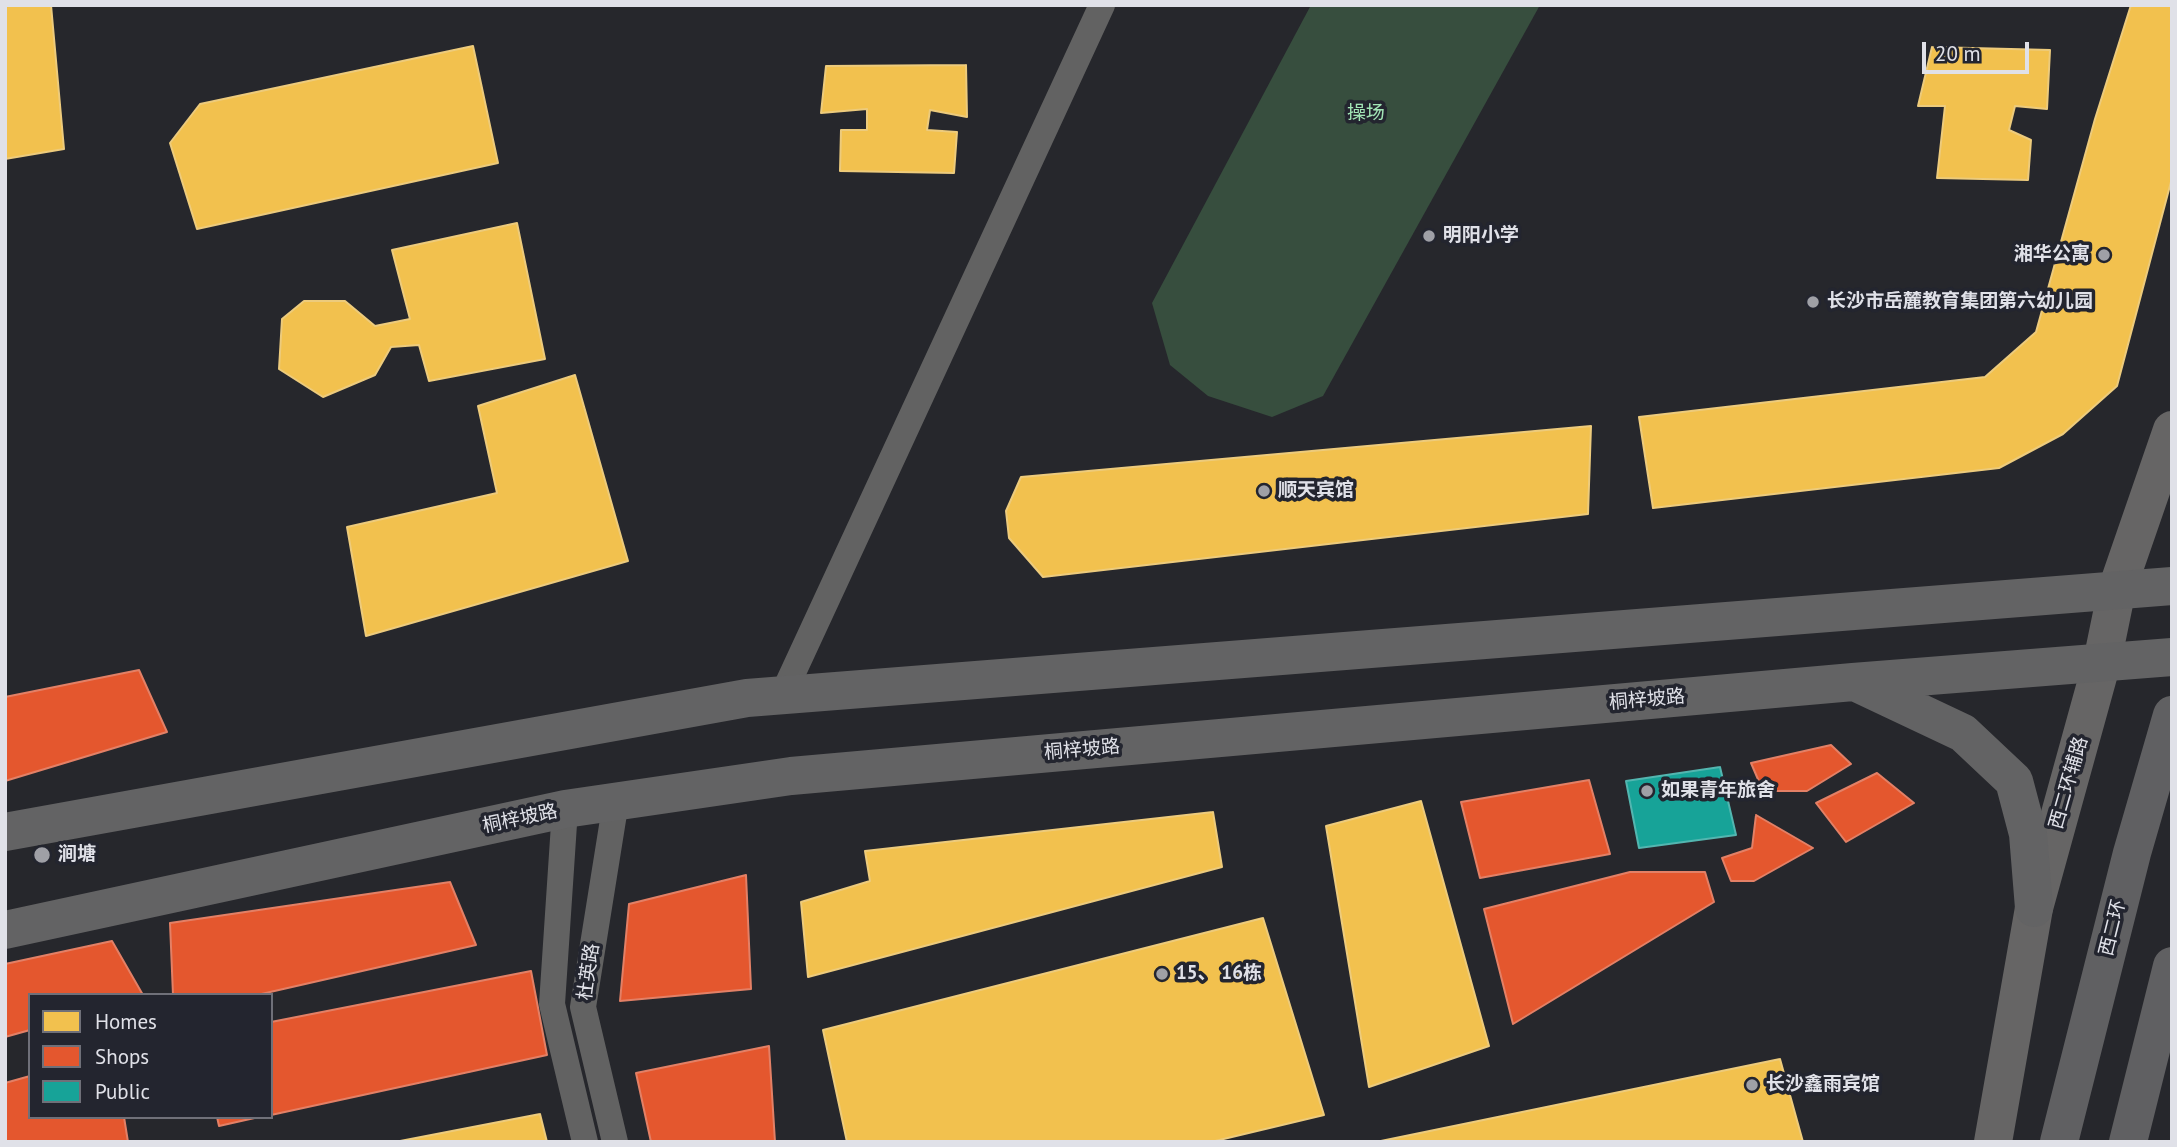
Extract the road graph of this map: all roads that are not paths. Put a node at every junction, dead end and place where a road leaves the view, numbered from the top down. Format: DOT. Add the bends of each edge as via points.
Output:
graph roads {
  1 [pos="1102,5"];
  2 [pos="2172,430"];
  3 [pos="2172,586"];
  4 [pos="2117,589"];
  5 [pos="2172,657"];
  6 [pos="2102,662"];
  7 [pos="1853,681"];
  8 [pos="783,694"];
  9 [pos="2172,715"];
  10 [pos="616,801"];
  11 [pos="565,809"];
  12 [pos="5,832"];
  13 [pos="2034,908"];
  14 [pos="5,930"];
  15 [pos="2172,966"];
  16 [pos="585,1142"];
  17 [pos="615,1142"];
  18 [pos="1993,1142"];
  19 [pos="2059,1142"];
  20 [pos="2128,1142"];
  1 -- 8 [label="street"];
  2 -- 4 [label="street, 西二环辅路"];
  3 -- 4 [label="main road"];
  4 -- 6 [label="street, 西二环辅路"];
  4 -- 8 [label="main road"];
  5 -- 6 [label="main road, 桐梓坡路"];
  6 -- 7 [label="main road, 桐梓坡路"];
  6 -- 13 [label="street, 西二环辅路"];
  7 -- 10 [label="main road, 桐梓坡路" via="791,776"];
  7 -- 13 [label="main road" via="1963,733 2014,781 2028,834"];
  8 -- 12 [label="main road"];
  9 -- 19 [label="highway, 西二环"];
  10 -- 11 [label="main road, 桐梓坡路"];
  10 -- 17 [label="street, 杜英路" via="583,1007"];
  11 -- 14 [label="main road, 桐梓坡路"];
  11 -- 16 [label="street, 杜英路" via="552,1004"];
  13 -- 18 [label="street, 西二环辅路"];
  15 -- 20 [label="highway"];
}
